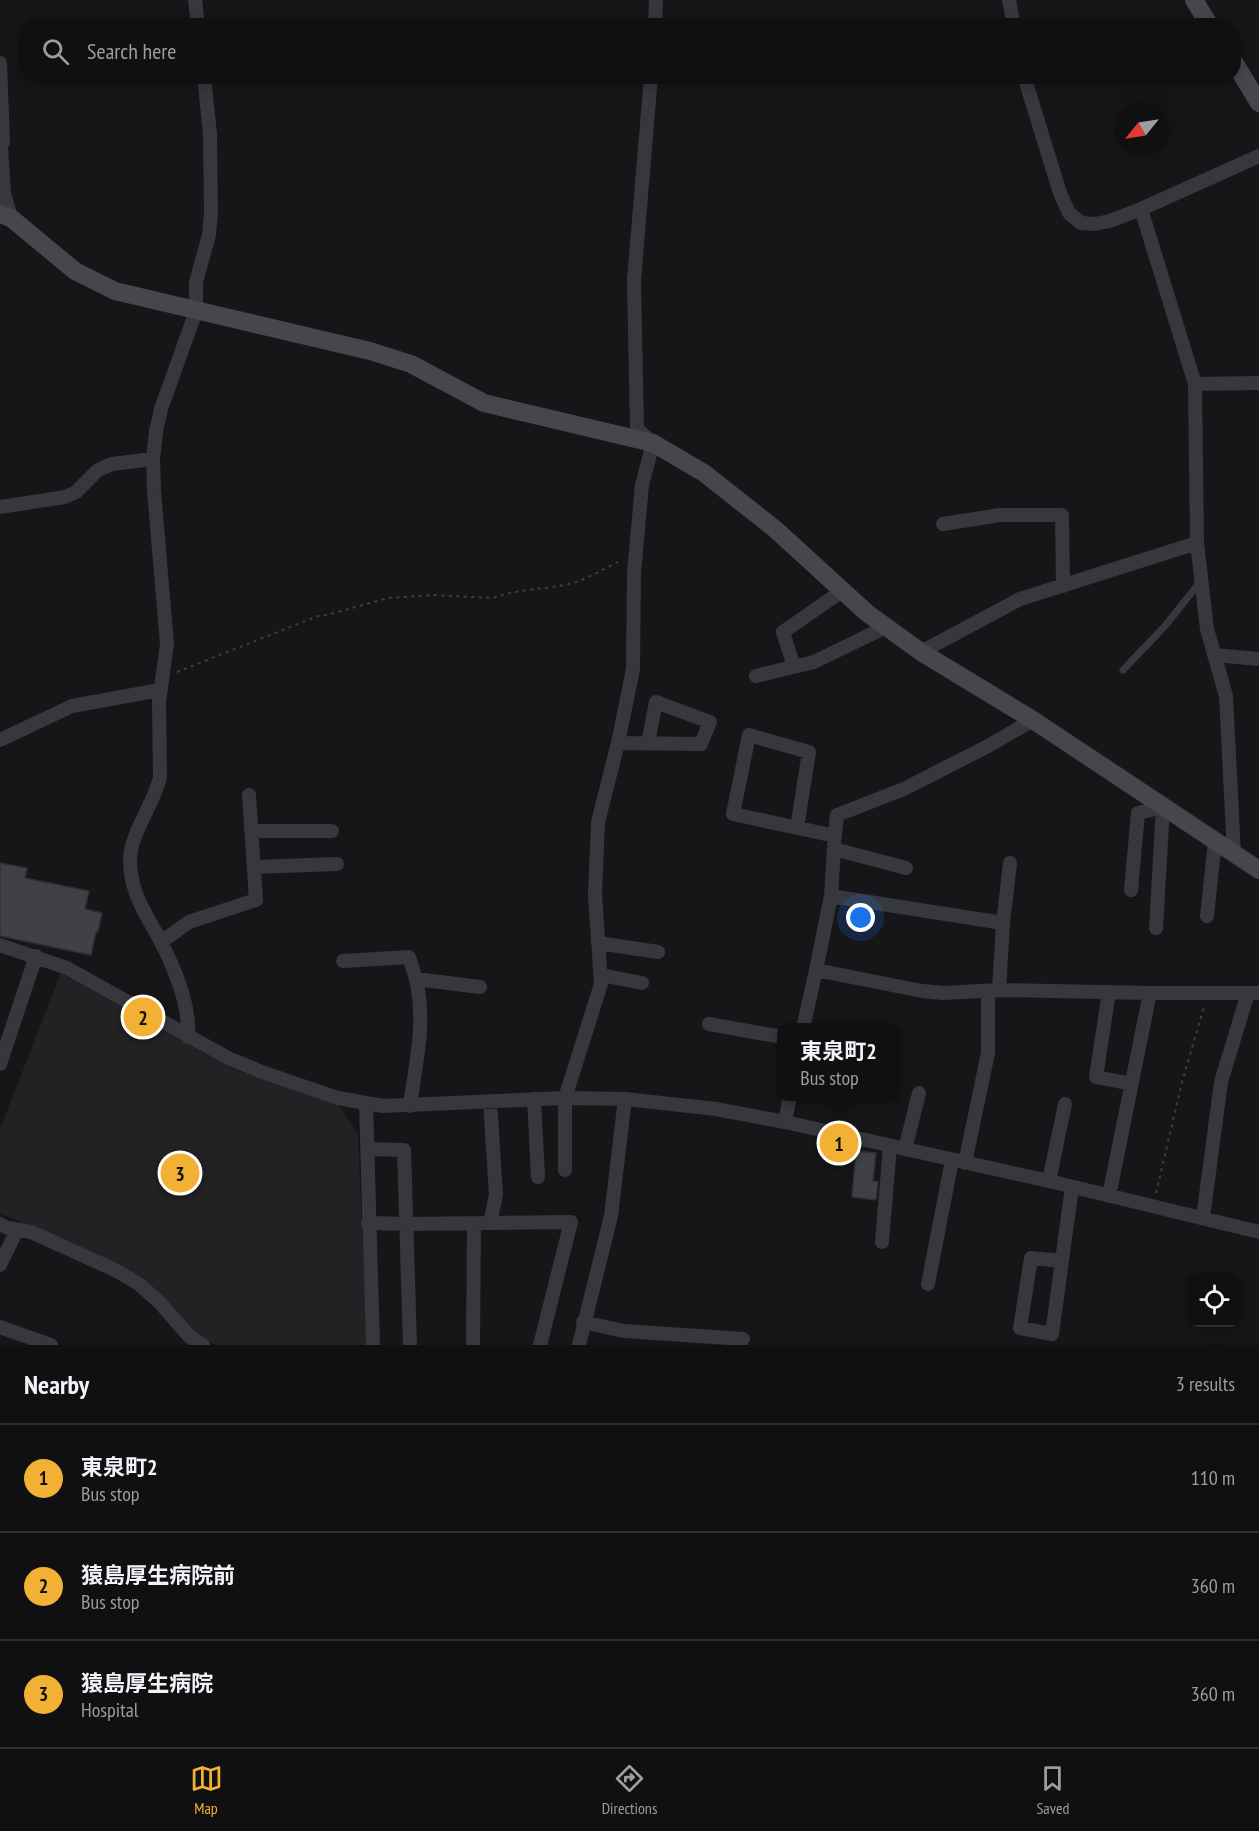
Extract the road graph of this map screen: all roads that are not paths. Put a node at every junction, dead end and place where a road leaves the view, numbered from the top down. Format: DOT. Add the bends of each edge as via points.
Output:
graph roads {
  1 [pos="195,0"];
  2 [pos="656,0"];
  3 [pos="1009,0"];
  4 [pos="1194,0"];
  5 [pos="197,18"];
  6 [pos="655,18"];
  7 [pos="1012,18"];
  8 [pos="1205,18"];
  9 [pos="0,63"];
  10 [pos="1241,75"];
  11 [pos="205,84"];
  12 [pos="650,84"];
  13 [pos="1026,84"];
  14 [pos="1259,103"];
  15 [pos="1259,156"];
  16 [pos="1141,210"];
  17 [pos="5,216"];
  18 [pos="196,311"];
  19 [pos="1259,383"];
  20 [pos="1195,384"];
  21 [pos="653,443"];
  22 [pos="153,459"];
  23 [pos="0,507"];
  24 [pos="943,524"];
  25 [pos="1197,543"];
  26 [pos="1201,580"];
  27 [pos="1063,586"];
  28 [pos="842,591"];
  29 [pos="886,627"];
  30 [pos="921,651"];
  31 [pos="1214,656"];
  32 [pos="1259,659"];
  33 [pos="794,667"];
  34 [pos="1123,670"];
  35 [pos="756,676"];
  36 [pos="161,684"];
  37 [pos="1033,720"];
  38 [pos="0,741"];
  39 [pos="618,743"];
  40 [pos="648,743"];
  41 [pos="249,795"];
  42 [pos="1163,807"];
  43 [pos="797,828"];
  44 [pos="251,831"];
  45 [pos="332,831"];
  46 [pos="1215,841"];
  47 [pos="834,843"];
  48 [pos="1234,854"];
  49 [pos="1010,863"];
  50 [pos="337,864"];
  51 [pos="254,867"];
  52 [pos="906,868"];
  53 [pos="1259,870"];
  54 [pos="1131,890"];
  55 [pos="831,896"];
  56 [pos="1207,916"];
  57 [pos="1003,923"];
  58 [pos="1156,927"];
  59 [pos="161,942"];
  60 [pos="598,943"];
  61 [pos="0,945"];
  62 [pos="658,952"];
  63 [pos="36,956"];
  64 [pos="343,961"];
  65 [pos="816,970"];
  66 [pos="601,975"];
  67 [pos="416,979"];
  68 [pos="642,983"];
  69 [pos="480,987"];
  70 [pos="993,991"];
  71 [pos="1110,992"];
  72 [pos="1150,993"];
  73 [pos="1253,993"];
  74 [pos="804,1023"];
  75 [pos="710,1024"];
  76 [pos="6,1025"];
  77 [pos="777,1036"];
  78 [pos="188,1037"];
  79 [pos="0,1064"];
  80 [pos="1132,1084"];
  81 [pos="919,1093"];
  82 [pos="566,1098"];
  83 [pos="534,1099"];
  84 [pos="625,1100"];
  85 [pos="490,1101"];
  86 [pos="789,1101"];
  87 [pos="366,1103"];
  88 [pos="1065,1104"];
  89 [pos="410,1106"];
  90 [pos="785,1122"];
  91 [pos="890,1146"];
  92 [pos="367,1149"];
  93 [pos="905,1149"];
  94 [pos="959,1161"];
  95 [pos="565,1170"];
  96 [pos="538,1177"];
  97 [pos="1049,1181"];
  98 [pos="1072,1187"];
  99 [pos="1109,1196"];
  100 [pos="1203,1218"];
  101 [pos="368,1223"];
  102 [pos="490,1223"];
  103 [pos="0,1224"];
  104 [pos="407,1224"];
  105 [pos="474,1224"];
  106 [pos="17,1230"];
  107 [pos="1259,1232"];
  108 [pos="882,1242"];
  109 [pos="1062,1261"];
  110 [pos="0,1265"];
  111 [pos="928,1284"];
  112 [pos="584,1322"];
  113 [pos="0,1327"];
  114 [pos="743,1339"];
  115 [pos="188,1341"];
  116 [pos="51,1345"];
  117 [pos="203,1345"];
  118 [pos="373,1345"];
  119 [pos="410,1345"];
  120 [pos="473,1345"];
  121 [pos="540,1345"];
  122 [pos="579,1345"];
  1 -- 5 [label="street"];
  2 -- 6 [label="street"];
  3 -- 7 [label="street"];
  4 -- 8 [label="street"];
  9 -- 17 [label="street"];
  10 -- 14 [label="street"];
  11 -- 18 [label="street" via="211,213 196,282"];
  12 -- 21 [label="street" via="634,280 637,429"];
  13 -- 16 [label="street" via="1069,213 1081,223 1095,224"];
  15 -- 16 [label="street"];
  16 -- 20 [label="street"];
  17 -- 18 [label="street" via="75,271 115,291"];
  18 -- 21 [label="street" via="370,351 411,364 484,403"];
  18 -- 22 [label="street" via="161,409"];
  19 -- 20 [label="street"];
  20 -- 25 [label="street"];
  21 -- 28 [label="street" via="704,473 775,529"];
  21 -- 39 [label="street" via="642,485 634,573 633,669"];
  22 -- 23 [label="street" via="112,464 65,496"];
  22 -- 36 [label="street" via="167,644"];
  24 -- 27 [label="street" via="1000,515 1062,515"];
  25 -- 26 [label="street"];
  25 -- 27 [label="street"];
  26 -- 31 [label="street"];
  26 -- 34 [label="lane"];
  27 -- 30 [label="street" via="1020,599"];
  28 -- 29 [label="street"];
  28 -- 33 [label="street" via="783,632"];
  29 -- 30 [label="street"];
  29 -- 33 [label="street" via="814,662"];
  30 -- 37 [label="street"];
  31 -- 32 [label="street"];
  31 -- 48 [label="street" via="1226,696"];
  33 -- 35 [label="street"];
  36 -- 38 [label="street" via="72,706"];
  36 -- 59 [label="street" via="160,777 130,857 134,891"];
  37 -- 42 [label="street"];
  37 -- 47 [label="street" via="904,789 837,815"];
  39 -- 40 [label="street"];
  39 -- 60 [label="street" via="598,822"];
  40 -- 40 [label="street" via="701,744 710,722 656,702"];
  41 -- 44 [label="street"];
  42 -- 46 [label="street"];
  42 -- 54 [label="street" via="1138,813"];
  42 -- 58 [label="street"];
  43 -- 43 [label="street" via="733,814 749,735 809,752"];
  43 -- 47 [label="street"];
  44 -- 45 [label="street"];
  44 -- 51 [label="street"];
  46 -- 48 [label="street"];
  46 -- 56 [label="street"];
  47 -- 52 [label="street"];
  47 -- 55 [label="street"];
  48 -- 53 [label="street"];
  49 -- 57 [label="street"];
  50 -- 51 [label="street"];
  51 -- 59 [label="street" via="256,900 189,922"];
  55 -- 57 [label="street"];
  55 -- 65 [label="street"];
  57 -- 70 [label="street"];
  59 -- 78 [label="street" via="183,996"];
  60 -- 62 [label="street"];
  60 -- 66 [label="street"];
  61 -- 63 [label="street"];
  63 -- 76 [label="street"];
  63 -- 78 [label="street" via="67,968"];
  64 -- 67 [label="street" via="409,957"];
  65 -- 70 [label="street" via="922,991"];
  65 -- 74 [label="street"];
  66 -- 68 [label="street"];
  66 -- 82 [label="street"];
  67 -- 69 [label="street"];
  67 -- 89 [label="street" via="421,1033"];
  70 -- 71 [label="street"];
  70 -- 94 [label="street" via="988,1053"];
  71 -- 72 [label="street"];
  71 -- 80 [label="street" via="1096,1077"];
  72 -- 73 [label="street"];
  72 -- 80 [label="street"];
  73 -- 100 [label="street" via="1221,1082"];
  75 -- 77 [label="street"];
  76 -- 79 [label="street"];
  78 -- 87 [label="street" via="262,1072 338,1098"];
  80 -- 99 [label="street"];
  81 -- 93 [label="street"];
  82 -- 83 [label="street"];
  82 -- 84 [label="street"];
  82 -- 95 [label="street"];
  83 -- 85 [label="street"];
  83 -- 96 [label="street"];
  84 -- 90 [label="street" via="716,1109"];
  84 -- 112 [label="street" via="611,1216"];
  85 -- 89 [label="street"];
  85 -- 102 [label="street" via="496,1195"];
  86 -- 90 [label="street"];
  87 -- 89 [label="street"];
  87 -- 92 [label="street"];
  88 -- 97 [label="street"];
  90 -- 91 [label="street"];
  91 -- 93 [label="street"];
  91 -- 108 [label="street"];
  92 -- 101 [label="street"];
  92 -- 104 [label="street" via="405,1150"];
  93 -- 94 [label="street"];
  94 -- 97 [label="street"];
  94 -- 111 [label="street"];
  97 -- 98 [label="street"];
  98 -- 99 [label="street"];
  98 -- 109 [label="street"];
  99 -- 100 [label="street"];
  100 -- 107 [label="street"];
  101 -- 104 [label="street"];
  101 -- 118 [label="street"];
  102 -- 105 [label="street"];
  102 -- 121 [label="street" via="571,1222"];
  103 -- 106 [label="street"];
  104 -- 105 [label="street"];
  104 -- 119 [label="street"];
  105 -- 120 [label="street"];
  106 -- 110 [label="street"];
  106 -- 115 [label="street" via="31,1232 139,1284 160,1303"];
  109 -- 109 [label="street" via="1052,1334 1020,1328 1031,1258"];
  112 -- 114 [label="street" via="624,1331"];
  112 -- 122 [label="street"];
  113 -- 116 [label="street"];
  115 -- 117 [label="street"];
}
